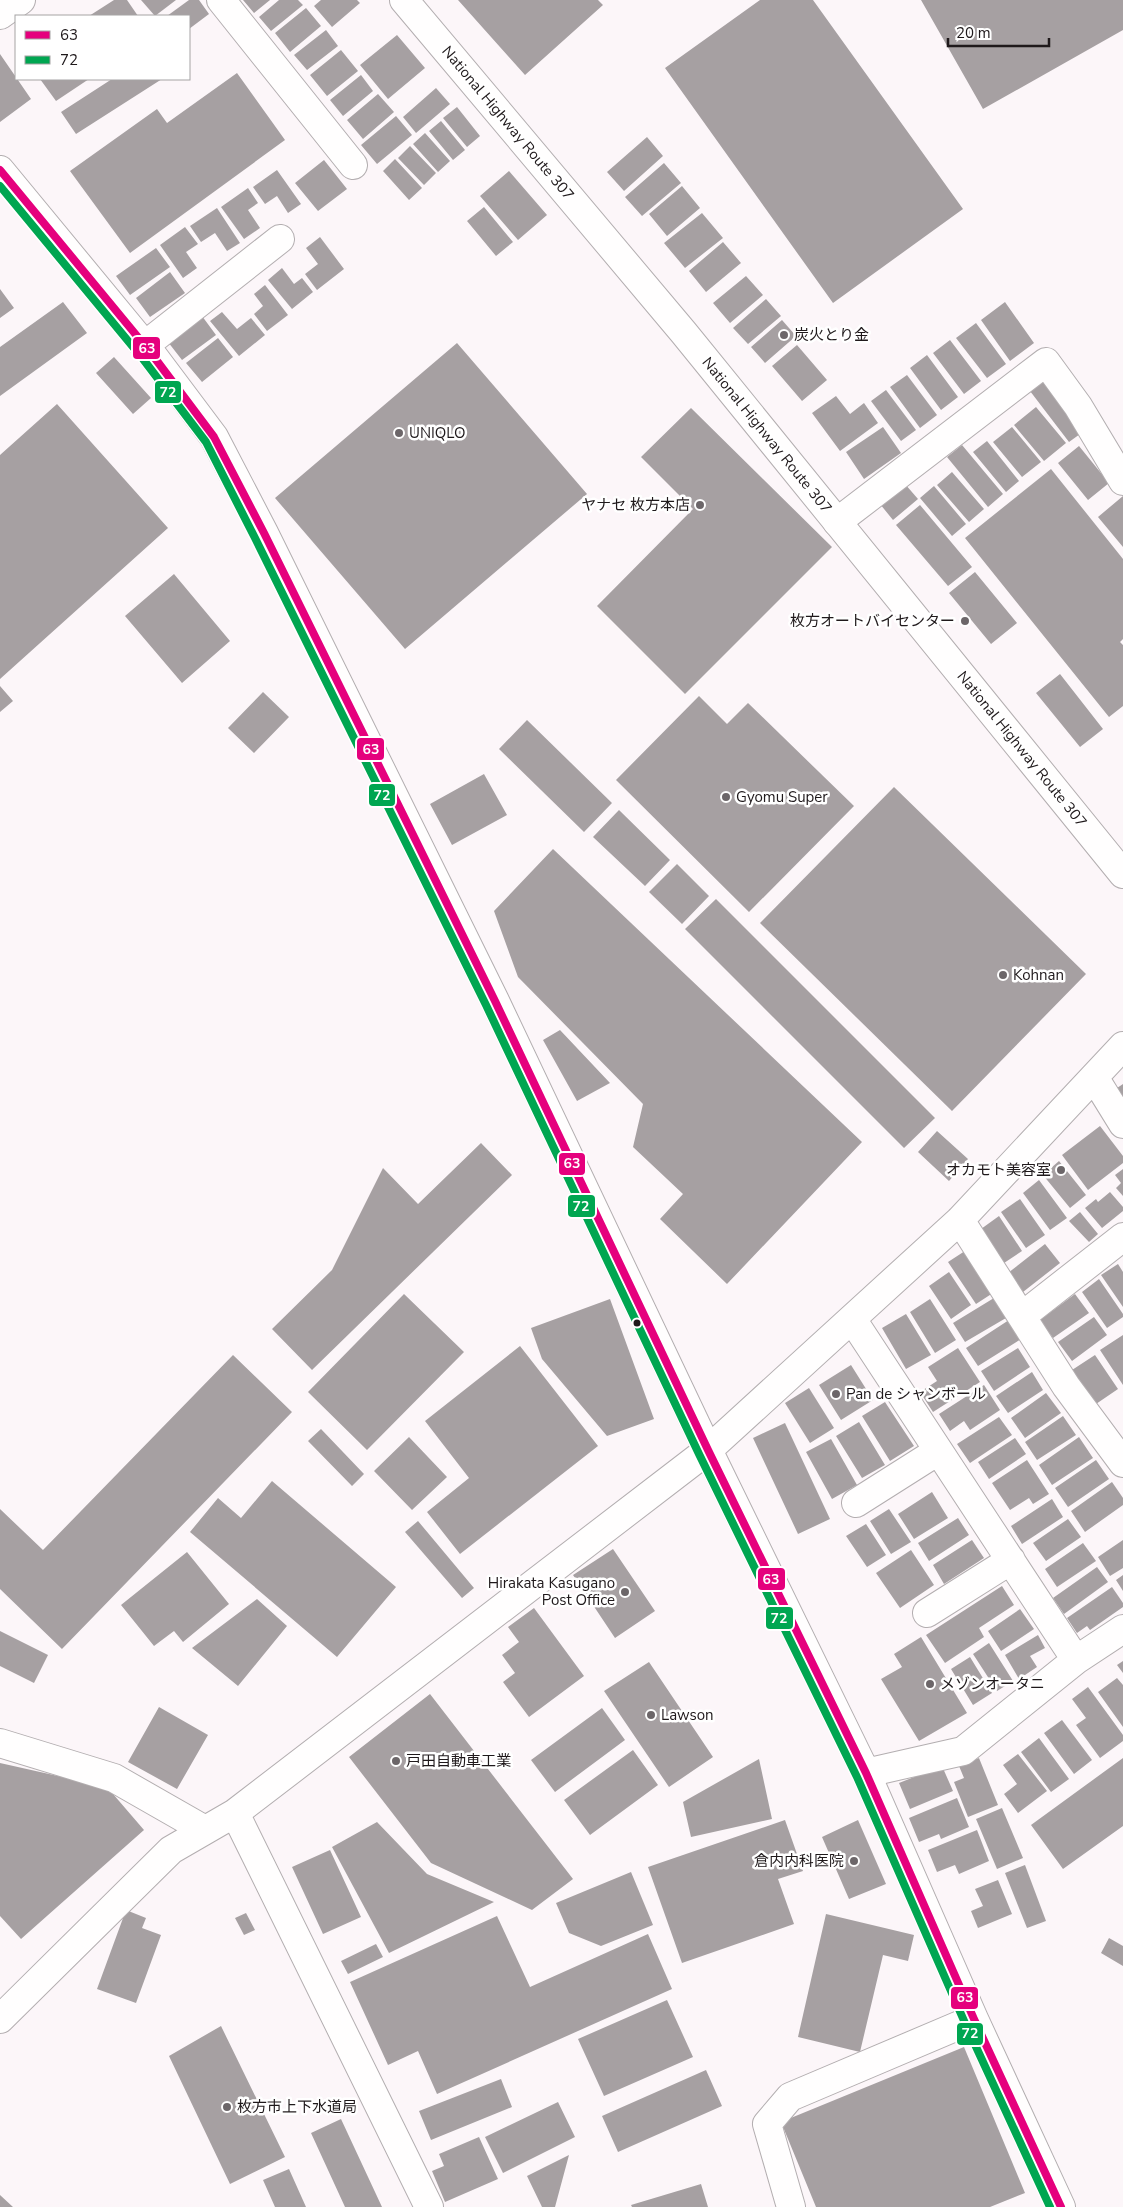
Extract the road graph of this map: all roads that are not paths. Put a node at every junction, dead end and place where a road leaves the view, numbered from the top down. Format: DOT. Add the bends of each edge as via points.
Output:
graph roads {
  1 [pos="21,0"];
  2 [pos="221,0"];
  3 [pos="404,0"];
  4 [pos="0,15"];
  5 [pos="352,165"];
  6 [pos="0,170"];
  7 [pos="280,239"];
  8 [pos="144,346"];
  9 [pos="1123,481"];
  10 [pos="837,522"];
  11 [pos="1123,874"];
  12 [pos="1123,1046"];
  13 [pos="1094,1077"];
  14 [pos="1123,1124"];
  15 [pos="960,1220"];
  16 [pos="1123,1237"];
  17 [pos="1022,1316"];
  18 [pos="852,1319"];
  19 [pos="1118,1446"];
  20 [pos="708,1450"];
  21 [pos="938,1450"];
  22 [pos="856,1503"];
  23 [pos="1010,1560"];
  24 [pos="927,1613"];
  25 [pos="1123,1629"];
  26 [pos="1076,1660"];
  27 [pos="0,1743"];
  28 [pos="866,1773"];
  29 [pos="235,1813"];
  30 [pos="205,1830"];
  31 [pos="0,2019"];
  32 [pos="974,2019"];
  33 [pos="429,2207"];
  34 [pos="791,2207"];
  35 [pos="1061,2207"];
  1 -- 4 [label="main road"];
  2 -- 5 [label="main road"];
  3 -- 10 [label="main road, National Highway Route 307" via="684,333"];
  6 -- 8 [label="main road"];
  7 -- 8 [label="main road"];
  8 -- 20 [label="main road" via="214,438 264,533 495,1001"];
  9 -- 10 [label="main road" via="1078,406 1046,362"];
  10 -- 11 [label="main road, National Highway Route 307"];
  12 -- 13 [label="main road"];
  13 -- 14 [label="main road"];
  13 -- 15 [label="main road"];
  15 -- 17 [label="main road"];
  15 -- 18 [label="main road"];
  16 -- 17 [label="main road"];
  17 -- 19 [label="main road" via="1066,1386"];
  18 -- 20 [label="main road"];
  18 -- 21 [label="main road"];
  20 -- 28 [label="main road"];
  20 -- 29 [label="main road"];
  21 -- 22 [label="main road"];
  21 -- 23 [label="main road"];
  23 -- 24 [label="main road"];
  23 -- 26 [label="main road"];
  25 -- 26 [label="main road"];
  26 -- 28 [label="main road" via="963,1750"];
  27 -- 30 [label="main road" via="114,1778"];
  28 -- 32 [label="main road"];
  29 -- 30 [label="main road"];
  29 -- 33 [label="main road"];
  30 -- 31 [label="main road" via="171,1850"];
  32 -- 34 [label="main road" via="790,2097 767,2124"];
  32 -- 35 [label="main road"];
}
